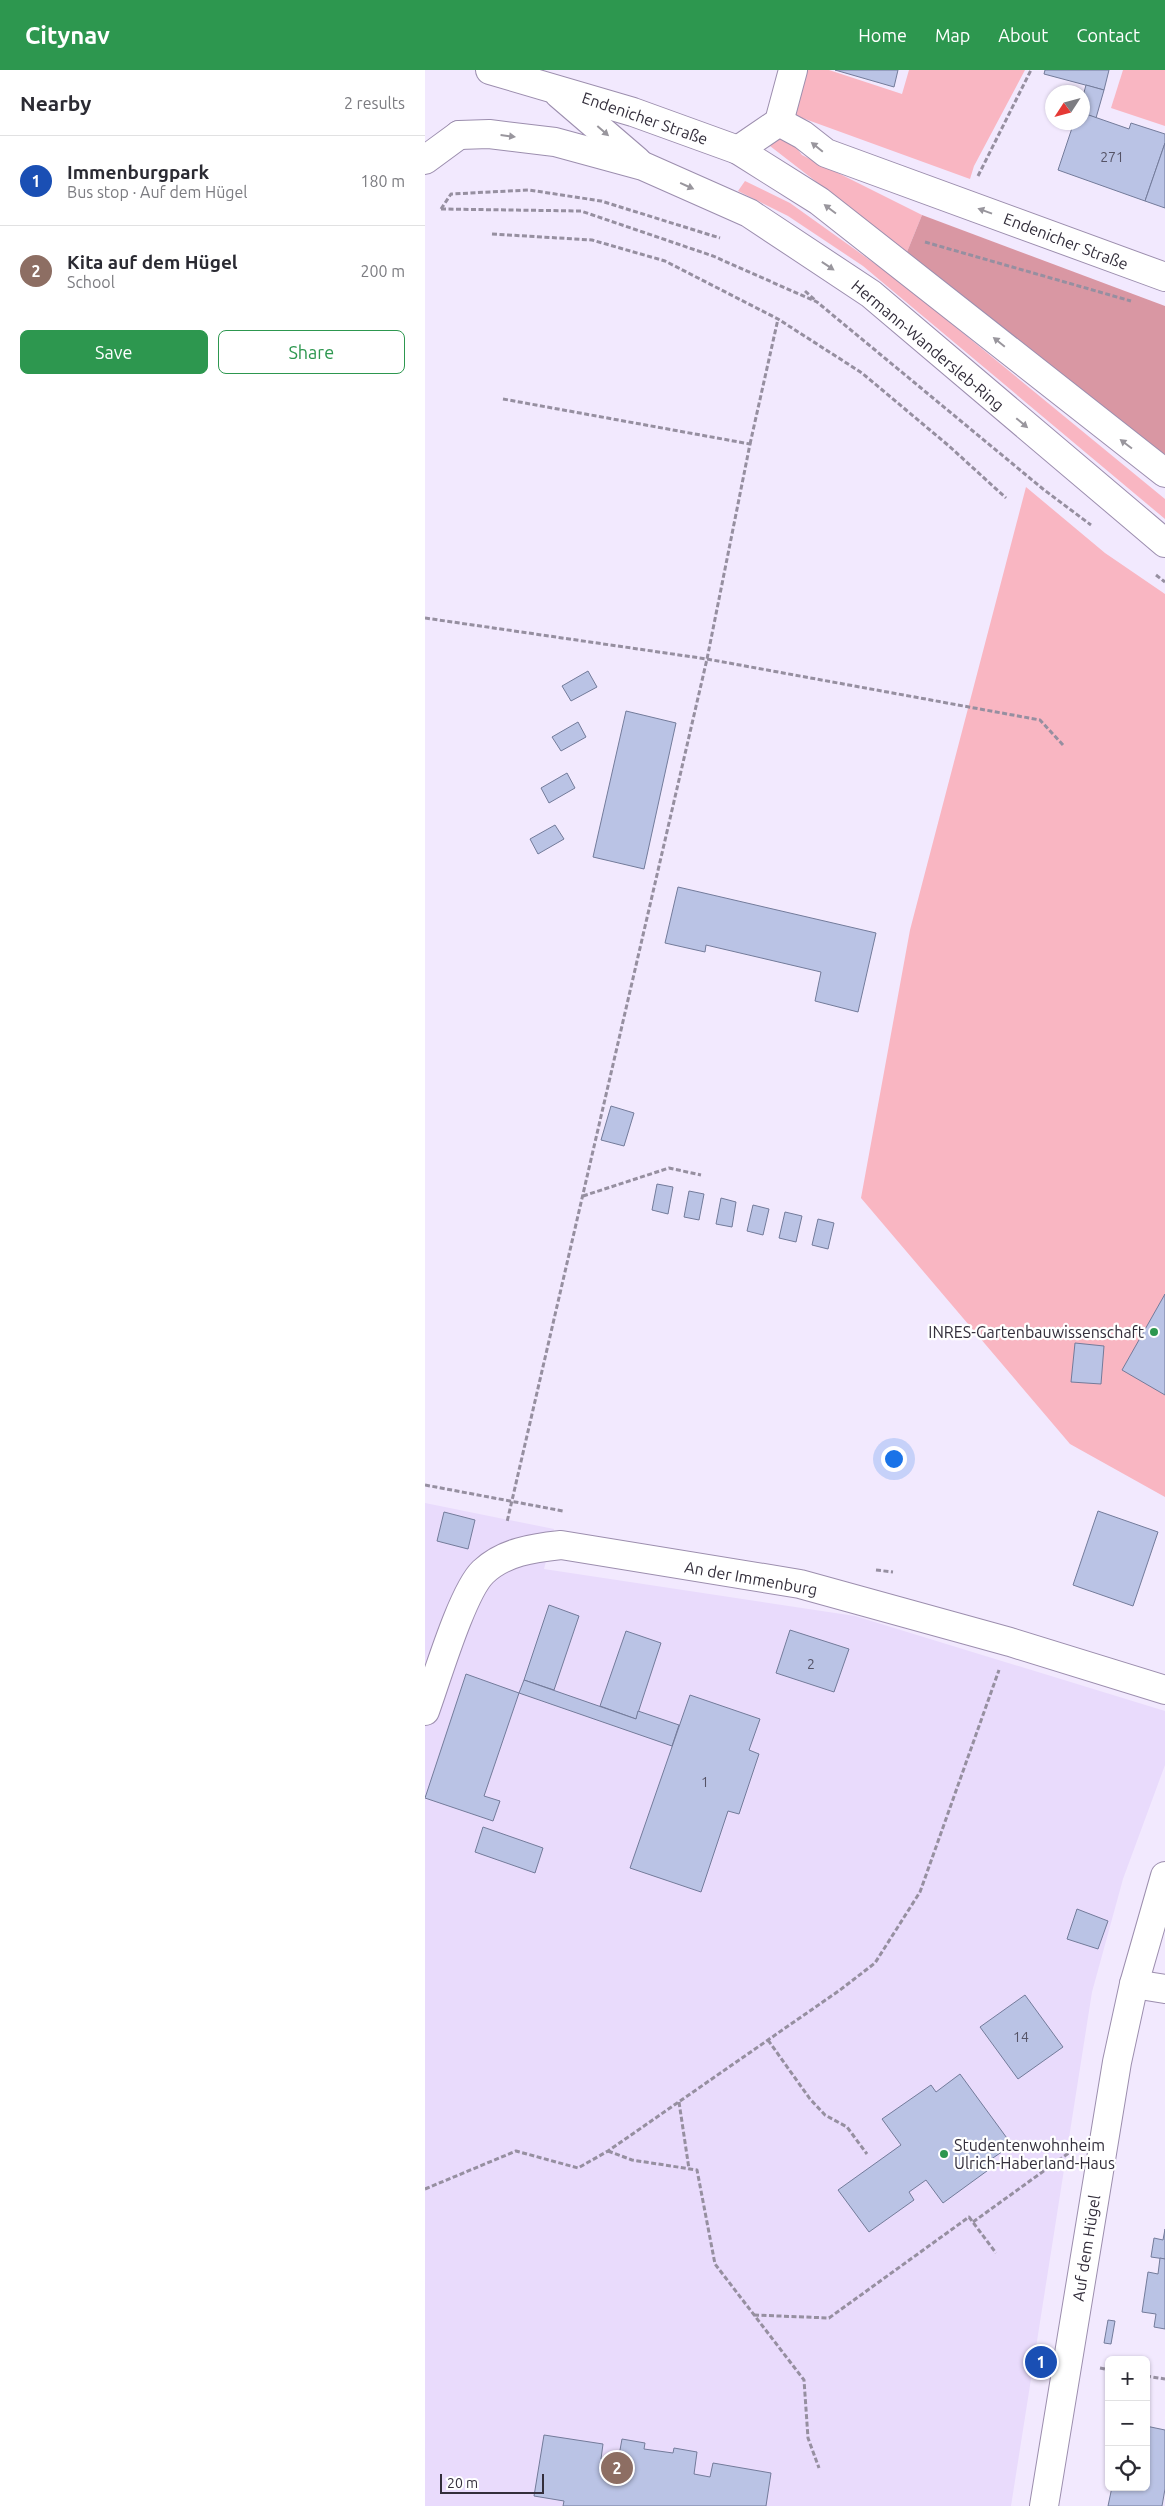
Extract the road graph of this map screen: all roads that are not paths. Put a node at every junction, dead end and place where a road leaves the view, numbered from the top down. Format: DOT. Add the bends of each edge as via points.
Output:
graph roads {
  1 [pos="490,70"];
  2 [pos="793,70"];
  3 [pos="553,88"];
  4 [pos="779,122"];
  5 [pos="738,150"];
  6 [pos="425,160"];
  7 [pos="643,166"];
  8 [pos="1165,277"];
  9 [pos="1165,473"];
  10 [pos="1165,543"];
  11 [pos="1165,1690"];
  12 [pos="425,1711"];
  13 [pos="1165,1876"];
  14 [pos="1134,1984"];
  15 [pos="1165,1989"];
  16 [pos="1044,2506"];
  1 -- 3 [label="main road, Endenicher Straße"];
  2 -- 4 [label="main road"];
  3 -- 5 [label="main road, Endenicher Straße" via="633,112"];
  3 -- 7 [label="main road, Endenicher Straße, one-way"];
  4 -- 5 [label="main road"];
  8 -- 4 [label="main road, Endenicher Straße, one-way" via="826,153"];
  9 -- 5 [label="main road, one-way" via="819,201"];
  6 -- 7 [label="main road, one-way" via="459,135 489,134 555,142"];
  7 -- 10 [label="main road, Hermann-Wandersleb-Ring, one-way" via="749,213 871,294"];
  11 -- 12 [label="main road, An der Immenburg" via="1010,1642 791,1583 561,1545 531,1548 504,1557 482,1573 467,1596"];
  13 -- 14 [label="main road, Auf dem Hügel"];
  14 -- 15 [label="main road"];
  14 -- 16 [label="main road, Auf dem Hügel" via="1117,2062"];
}
